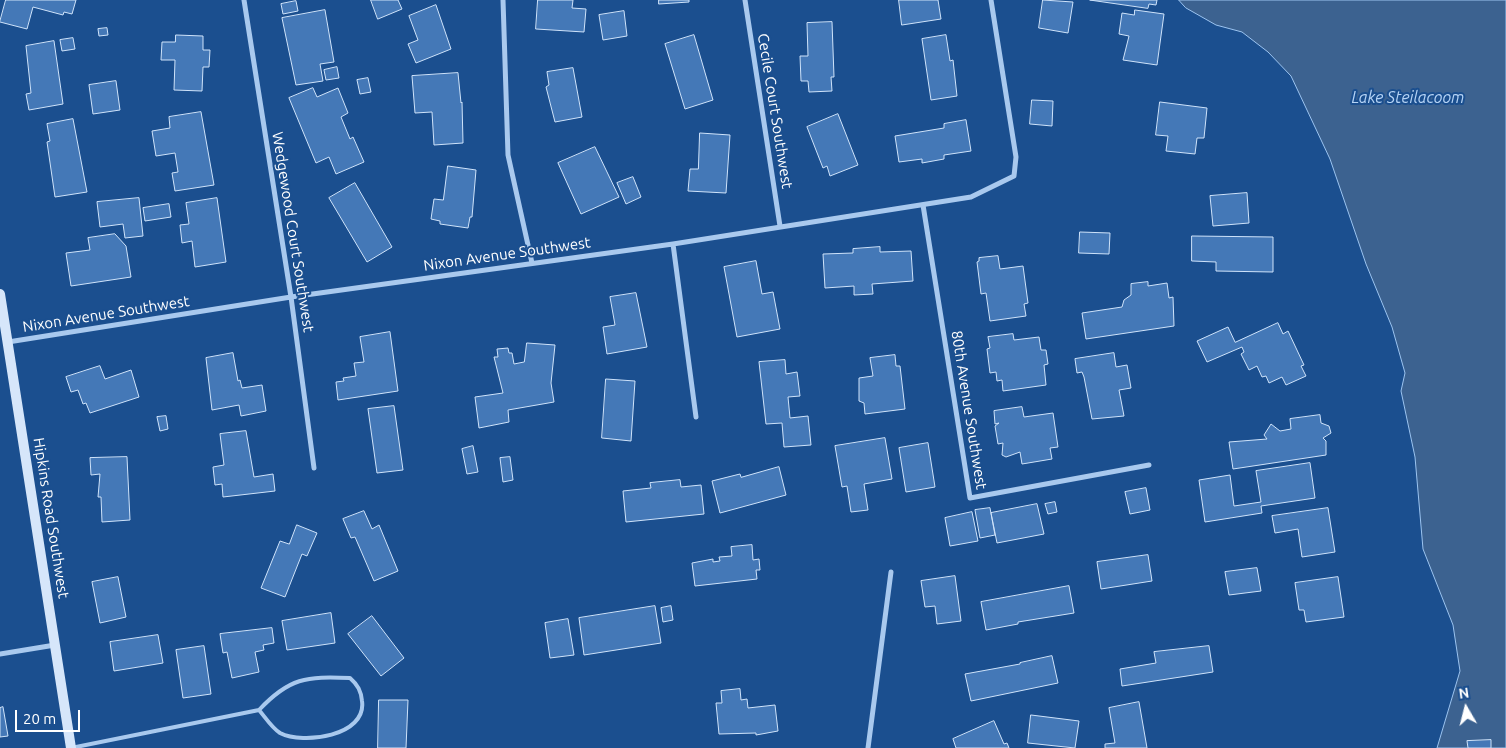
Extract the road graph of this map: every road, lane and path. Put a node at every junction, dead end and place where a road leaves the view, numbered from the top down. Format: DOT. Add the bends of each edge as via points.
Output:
graph roads {
  1 [pos="244,0"];
  2 [pos="502,0"];
  3 [pos="745,0"];
  4 [pos="991,0"];
  5 [pos="923,206"];
  6 [pos="780,226"];
  7 [pos="673,244"];
  8 [pos="532,263"];
  9 [pos="0,297"];
  10 [pos="291,297"];
  11 [pos="7,342"];
  12 [pos="696,417"];
  13 [pos="1149,465"];
  14 [pos="314,468"];
  15 [pos="891,572"];
  16 [pos="55,645"];
  17 [pos="0,654"];
  18 [pos="258,710"];
  19 [pos="71,748"];
  20 [pos="868,748"];
  1 -- 10 [label="street, Wedgewood Court Southwest"];
  2 -- 8 [label="street" via="508,156"];
  3 -- 6 [label="street, Cecile Court Southwest"];
  4 -- 5 [label="street, Nixon Avenue Southwest" via="1016,157 1014,176 971,197"];
  5 -- 6 [label="street, Nixon Avenue Southwest"];
  5 -- 13 [label="street, 80th Avenue Southwest" via="970,498"];
  6 -- 7 [label="street, Nixon Avenue Southwest"];
  7 -- 8 [label="street, Nixon Avenue Southwest"];
  7 -- 12 [label="street"];
  8 -- 10 [label="street, Nixon Avenue Southwest"];
  9 -- 11 [label="street, Hipkins Road Southwest"];
  10 -- 11 [label="street, Nixon Avenue Southwest"];
  10 -- 14 [label="street, Wedgewood Court Southwest"];
  11 -- 16 [label="street, Hipkins Road Southwest"];
  15 -- 20 [label="street"];
  16 -- 17 [label="street"];
  16 -- 19 [label="street, Hipkins Road Southwest"];
  18 -- 18 [label="lane" via="277,691 294,682 313,678 350,678 357,684 363,703 362,714 356,724 343,731 317,737 295,737 279,732"];
  18 -- 19 [label="lane"];
}
